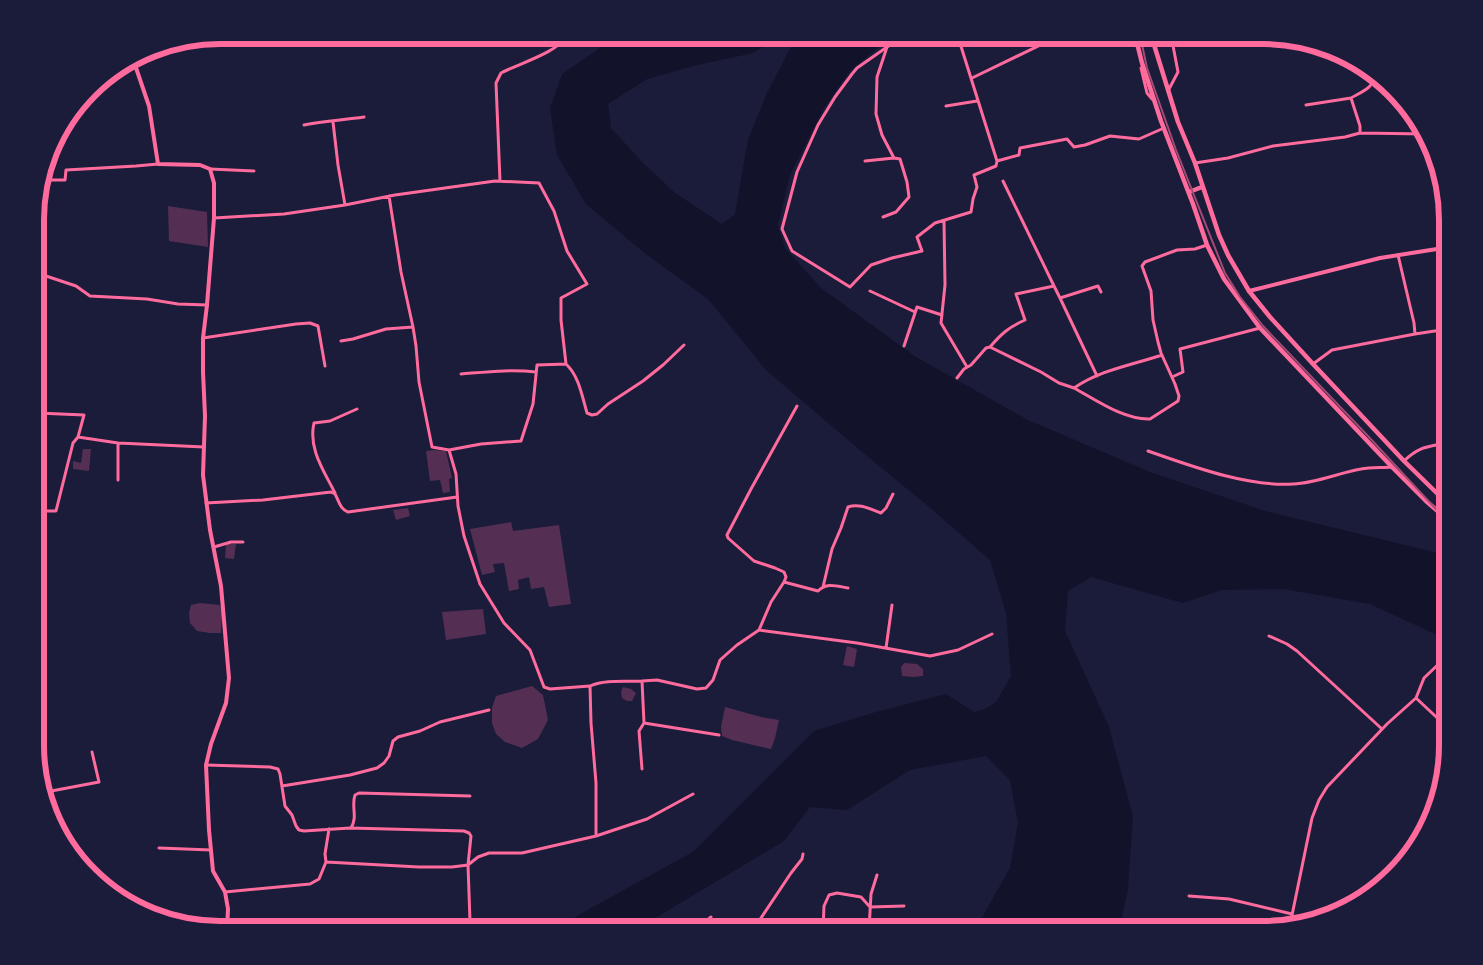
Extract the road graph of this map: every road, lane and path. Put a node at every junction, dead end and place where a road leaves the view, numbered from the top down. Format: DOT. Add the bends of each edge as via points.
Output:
graph roads {
  1 [pos="558,44"];
  2 [pos="892,44"];
  3 [pos="960,44"];
  4 [pos="1042,44"];
  5 [pos="1137,44"];
  6 [pos="1154,44"];
  7 [pos="1173,44"];
  8 [pos="887,47"];
  9 [pos="135,65"];
  10 [pos="972,78"];
  11 [pos="1373,82"];
  12 [pos="1168,91"];
  13 [pos="1351,98"];
  14 [pos="978,101"];
  15 [pos="1306,105"];
  16 [pos="946,106"];
  17 [pos="364,117"];
  18 [pos="333,122"];
  19 [pos="304,125"];
  20 [pos="1164,128"];
  21 [pos="1360,133"];
  22 [pos="1417,134"];
  23 [pos="894,158"];
  24 [pos="865,161"];
  25 [pos="997,162"];
  26 [pos="1195,163"];
  27 [pos="158,164"];
  28 [pos="210,169"];
  29 [pos="254,171"];
  30 [pos="48,180"];
  31 [pos="500,181"];
  32 [pos="1003,181"];
  33 [pos="1202,187"];
  34 [pos="1189,192"];
  35 [pos="389,196"];
  36 [pos="345,206"];
  37 [pos="883,217"];
  38 [pos="214,218"];
  39 [pos="944,220"];
  40 [pos="1207,245"];
  41 [pos="1439,249"];
  42 [pos="1398,255"];
  43 [pos="44,276"];
  44 [pos="1054,286"];
  45 [pos="870,291"];
  46 [pos="1249,291"];
  47 [pos="1102,292"];
  48 [pos="1060,298"];
  49 [pos="207,305"];
  50 [pos="915,312"];
  51 [pos="942,314"];
  52 [pos="413,327"];
  53 [pos="1260,328"];
  54 [pos="1439,330"];
  55 [pos="1415,334"];
  56 [pos="203,338"];
  57 [pos="341,341"];
  58 [pos="684,345"];
  59 [pos="904,346"];
  60 [pos="990,347"];
  61 [pos="1162,355"];
  62 [pos="566,364"];
  63 [pos="1313,364"];
  64 [pos="325,366"];
  65 [pos="967,367"];
  66 [pos="536,372"];
  67 [pos="461,374"];
  68 [pos="1097,376"];
  69 [pos="1172,377"];
  70 [pos="957,378"];
  71 [pos="1074,388"];
  72 [pos="797,406"];
  73 [pos="357,409"];
  74 [pos="44,413"];
  75 [pos="78,437"];
  76 [pos="118,443"];
  77 [pos="1439,445"];
  78 [pos="204,447"];
  79 [pos="449,450"];
  80 [pos="1148,451"];
  81 [pos="1404,461"];
  82 [pos="1392,467"];
  83 [pos="118,480"];
  84 [pos="335,494"];
  85 [pos="893,494"];
  86 [pos="1439,495"];
  87 [pos="458,497"];
  88 [pos="206,503"];
  89 [pos="44,512"];
  90 [pos="1439,512"];
  91 [pos="243,542"];
  92 [pos="214,547"];
  93 [pos="784,582"];
  94 [pos="823,587"];
  95 [pos="848,588"];
  96 [pos="892,605"];
  97 [pos="759,630"];
  98 [pos="992,634"];
  99 [pos="1268,636"];
  100 [pos="886,648"];
  101 [pos="1439,664"];
  102 [pos="642,681"];
  103 [pos="590,686"];
  104 [pos="1416,698"];
  105 [pos="489,710"];
  106 [pos="1439,720"];
  107 [pos="644,723"];
  108 [pos="1382,729"];
  109 [pos="719,735"];
  110 [pos="92,752"];
  111 [pos="206,766"];
  112 [pos="642,769"];
  113 [pos="282,786"];
  114 [pos="50,791"];
  115 [pos="693,794"];
  116 [pos="470,796"];
  117 [pos="350,828"];
  118 [pos="329,829"];
  119 [pos="596,836"];
  120 [pos="159,848"];
  121 [pos="210,850"];
  122 [pos="803,854"];
  123 [pos="326,862"];
  124 [pos="468,865"];
  125 [pos="878,876"];
  126 [pos="225,892"];
  127 [pos="1189,896"];
  128 [pos="904,906"];
  129 [pos="870,907"];
  130 [pos="1292,914"];
  131 [pos="711,917"];
  132 [pos="1291,919"];
  133 [pos="227,921"];
  134 [pos="470,921"];
  135 [pos="706,921"];
  136 [pos="759,921"];
  137 [pos="823,921"];
  138 [pos="869,921"];
  1 -- 31 [label="street" via="501,73 496,83"];
  2 -- 8 [label="street"];
  3 -- 10 [label="street"];
  4 -- 10 [label="street"];
  5 -- 20 [label="main road"];
  6 -- 12 [label="main road"];
  7 -- 12 [label="street" via="1178,72"];
  8 -- 23 [label="street" via="878,77 876,114 882,136"];
  8 -- 39 [label="street" via="857,68 818,125 797,172 782,228 792,251 850,287 871,265 922,251 917,237"];
  9 -- 27 [label="street" via="150,106"];
  10 -- 14 [label="street"];
  11 -- 13 [label="street" via="1371,87"];
  12 -- 26 [label="main road"];
  13 -- 15 [label="street"];
  13 -- 21 [label="street"];
  14 -- 16 [label="street"];
  14 -- 25 [label="street"];
  17 -- 18 [label="street"];
  18 -- 19 [label="street"];
  18 -- 36 [label="street"];
  20 -- 25 [label="street" via="1140,139 1110,136 1074,147 1067,139 1020,148 1019,155"];
  20 -- 34 [label="main road"];
  21 -- 22 [label="street"];
  21 -- 26 [label="street" via="1274,146"];
  23 -- 24 [label="street"];
  23 -- 37 [label="street" via="900,159 909,197 896,212"];
  25 -- 39 [label="street" via="996,166 974,175 977,187 972,212"];
  26 -- 33 [label="main road"];
  27 -- 28 [label="street" via="200,165"];
  27 -- 30 [label="street" via="66,170 65,180"];
  28 -- 29 [label="street"];
  28 -- 38 [label="street" via="214,183"];
  31 -- 35 [label="street"];
  31 -- 62 [label="street" via="539,183 554,212 567,251 587,284 561,298"];
  32 -- 44 [label="street"];
  33 -- 34 [label="main road"];
  33 -- 46 [label="main road" via="1228,255"];
  34 -- 40 [label="main road"];
  35 -- 36 [label="street"];
  35 -- 52 [label="street"];
  36 -- 38 [label="street"];
  38 -- 49 [label="street"];
  39 -- 51 [label="street"];
  40 -- 53 [label="main road" via="1224,279"];
  40 -- 61 [label="street" via="1177,250 1143,264 1151,291 1154,329"];
  41 -- 42 [label="street"];
  42 -- 46 [label="street"];
  42 -- 55 [label="street"];
  43 -- 49 [label="street" via="76,286 90,296"];
  44 -- 48 [label="street"];
  44 -- 60 [label="street" via="1016,294 1025,320 1009,327"];
  45 -- 50 [label="street"];
  46 -- 63 [label="main road"];
  47 -- 48 [label="street" via="1098,286"];
  48 -- 68 [label="street"];
  49 -- 56 [label="street"];
  50 -- 51 [label="street" via="917,307"];
  50 -- 59 [label="street"];
  51 -- 65 [label="street" via="941,323"];
  52 -- 57 [label="street"];
  52 -- 79 [label="street" via="419,382 432,447"];
  53 -- 69 [label="street" via="1180,349 1183,372"];
  53 -- 82 [label="main road"];
  54 -- 55 [label="street"];
  55 -- 63 [label="street" via="1332,350"];
  56 -- 64 [label="street" via="310,323 318,326"];
  56 -- 78 [label="street"];
  58 -- 62 [label="street" via="648,377 592,415 587,412 576,377"];
  60 -- 65 [label="street"];
  60 -- 71 [label="street"];
  61 -- 68 [label="street"];
  61 -- 69 [label="street"];
  62 -- 66 [label="street" via="537,365"];
  63 -- 81 [label="main road"];
  65 -- 70 [label="street"];
  66 -- 67 [label="street" via="502,370"];
  66 -- 79 [label="street" via="533,404 521,441"];
  68 -- 71 [label="street"];
  69 -- 71 [label="street" via="1178,401 1150,419 1113,409"];
  72 -- 93 [label="street" via="727,534 754,561 784,572"];
  73 -- 84 [label="street" via="330,421 314,423 312,433 317,458"];
  74 -- 75 [label="street" via="84,415"];
  75 -- 76 [label="street"];
  75 -- 89 [label="street" via="73,443 56,511"];
  76 -- 78 [label="street"];
  76 -- 83 [label="street"];
  77 -- 81 [label="street" via="1414,451"];
  78 -- 88 [label="street"];
  79 -- 87 [label="street"];
  80 -- 82 [label="street" via="1188,465 1274,484 1295,484 1362,469"];
  81 -- 86 [label="main road"];
  82 -- 90 [label="main road"];
  84 -- 87 [label="street" via="340,506 348,512"];
  84 -- 88 [label="street"];
  85 -- 94 [label="street" via="881,513 854,505 848,508 832,549"];
  87 -- 103 [label="street" via="464,536 480,584 504,623 530,650 544,686 550,689"];
  88 -- 92 [label="street"];
  91 -- 92 [label="street"];
  92 -- 111 [label="street" via="221,586 229,678 226,703"];
  93 -- 94 [label="street" via="818,592"];
  93 -- 97 [label="street"];
  94 -- 95 [label="street" via="829,584"];
  96 -- 100 [label="street"];
  97 -- 100 [label="street"];
  97 -- 102 [label="street" via="720,660 713,680 706,688 657,680"];
  98 -- 100 [label="street" via="958,650 930,656"];
  99 -- 108 [label="street" via="1297,651"];
  101 -- 104 [label="street" via="1424,678"];
  102 -- 103 [label="street"];
  102 -- 107 [label="street"];
  103 -- 119 [label="street"];
  104 -- 106 [label="street"];
  104 -- 108 [label="street"];
  105 -- 113 [label="street" via="398,737 393,741 390,756 377,768"];
  107 -- 109 [label="street"];
  107 -- 112 [label="street" via="640,731"];
  108 -- 130 [label="street" via="1326,787 1319,800 1312,818"];
  110 -- 114 [label="street" via="99,782"];
  111 -- 113 [label="street" via="278,769"];
  111 -- 121 [label="street"];
  113 -- 118 [label="street" via="285,806 298,830"];
  115 -- 119 [label="street" via="647,819"];
  116 -- 117 [label="street" via="359,793 355,795 355,818"];
  117 -- 118 [label="street"];
  117 -- 124 [label="street" via="464,831 471,836"];
  118 -- 123 [label="street"];
  119 -- 124 [label="street" via="522,853 489,853"];
  120 -- 121 [label="street"];
  121 -- 126 [label="street" via="213,871"];
  122 -- 136 [label="street"];
  123 -- 124 [label="street" via="419,867"];
  123 -- 126 [label="street" via="320,878 310,884"];
  124 -- 134 [label="street"];
  125 -- 129 [label="street"];
  126 -- 133 [label="street"];
  127 -- 130 [label="street" via="1229,899"];
  128 -- 129 [label="street"];
  129 -- 137 [label="street" via="861,897 829,895 824,906"];
  129 -- 138 [label="street"];
  130 -- 132 [label="street"];
  131 -- 135 [label="street"];
}
